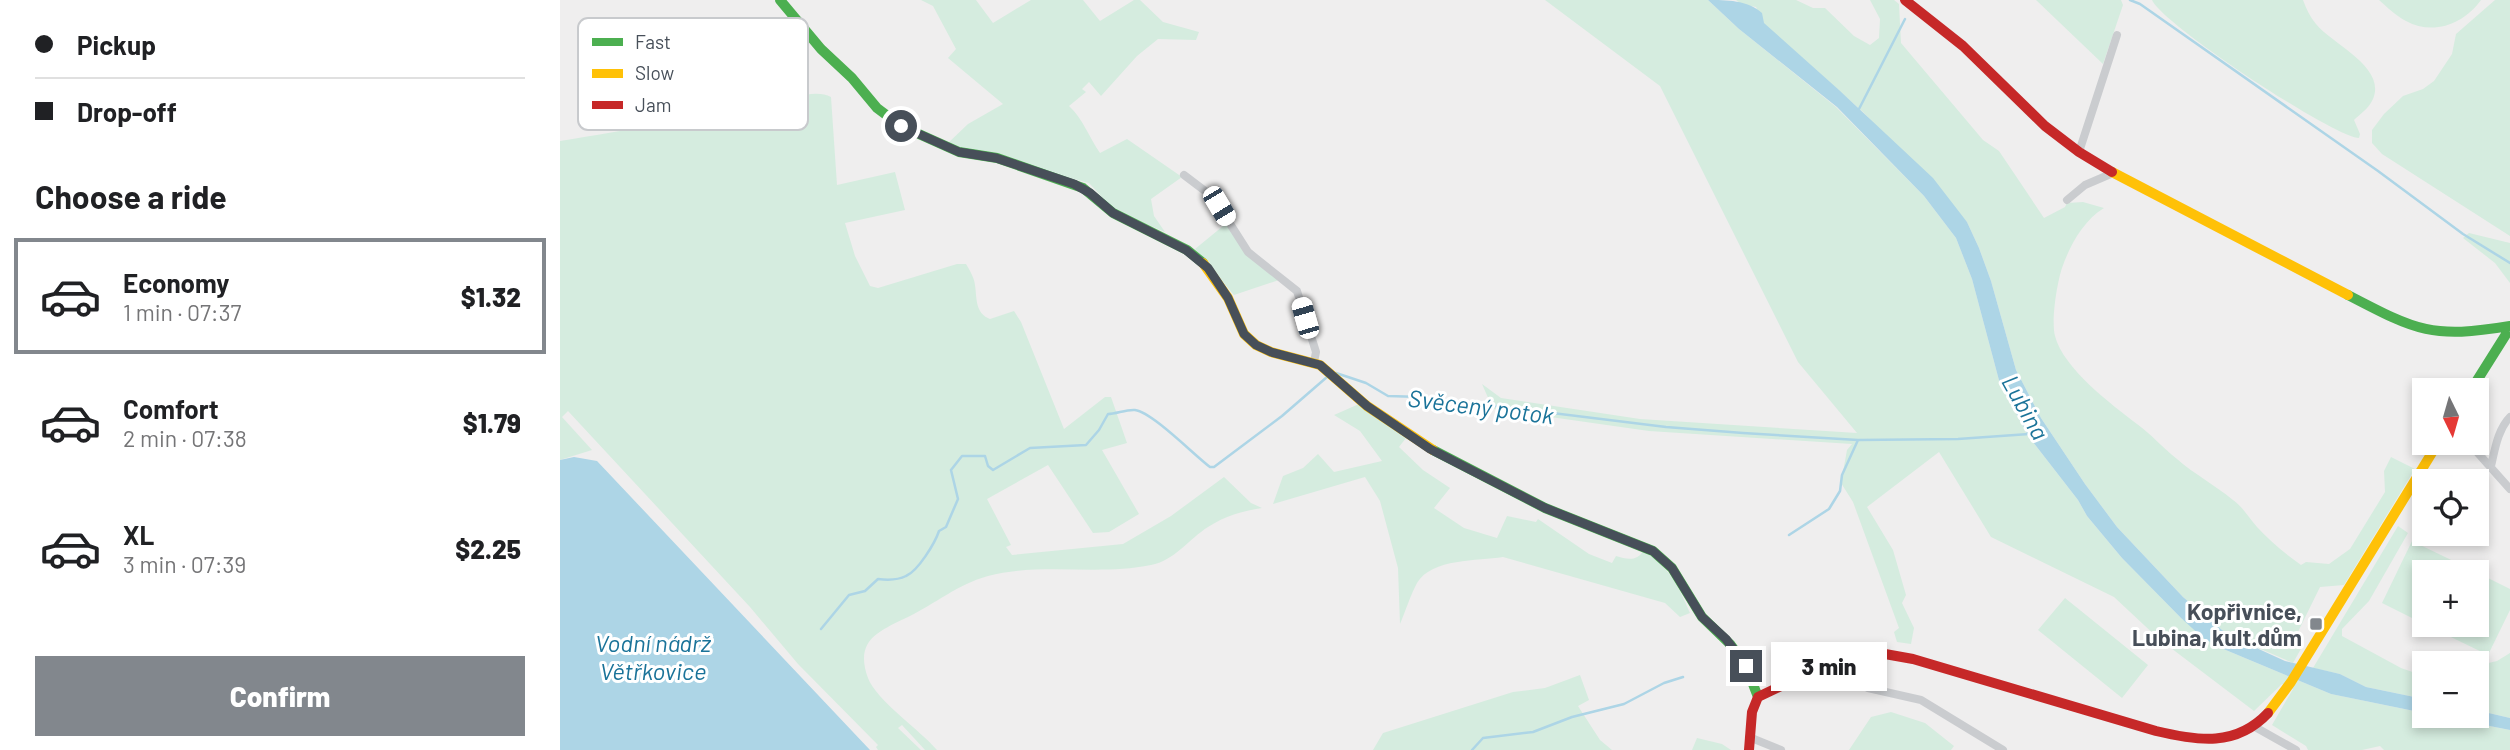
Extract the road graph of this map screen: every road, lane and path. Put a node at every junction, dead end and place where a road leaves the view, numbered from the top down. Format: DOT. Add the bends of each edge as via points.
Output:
graph roads {
  1 [pos="780,0"];
  2 [pos="1905,0"];
  3 [pos="795,18"];
  4 [pos="808,33"];
  5 [pos="2117,35"];
  6 [pos="2079,152"];
  7 [pos="2113,173"];
  8 [pos="1184,175"];
  9 [pos="2067,200"];
  10 [pos="2510,327"];
  11 [pos="1314,362"];
  12 [pos="2478,378"];
  13 [pos="2510,417"];
  14 [pos="2431,455"];
  15 [pos="2480,455"];
  16 [pos="2491,466"];
  17 [pos="2510,489"];
  18 [pos="1833,666"];
  19 [pos="1758,697"];
  20 [pos="2255,727"];
  21 [pos="1749,737"];
  22 [pos="1749,750"];
  23 [pos="1781,750"];
  24 [pos="2003,750"];
  25 [pos="2296,750"];
  1 -- 3 [label="street"];
  2 -- 6 [label="street" via="1964,46 2045,126"];
  4 -- 11 [label="street" via="877,108 901,126 959,152 1006,160 1083,188 1113,213 1203,262 1249,341 1271,352"];
  5 -- 6 [label="street"];
  6 -- 7 [label="street"];
  7 -- 9 [label="street" via="2085,185"];
  7 -- 10 [label="street" via="2404,324 2448,335"];
  8 -- 11 [label="street" via="1213,197 1248,252 1297,291 1316,352"];
  10 -- 12 [label="street"];
  11 -- 19 [label="street" via="1430,449 1545,508 1653,551 1672,568 1702,617 1746,666"];
  13 -- 16 [label="street" via="2504,422"];
  14 -- 20 [label="street" via="2291,682"];
  15 -- 16 [label="street"];
  16 -- 17 [label="street"];
  18 -- 19 [label="street"];
  18 -- 20 [label="street" via="1876,654 1897,655 2196,739 2225,739"];
  18 -- 24 [label="street" via="1868,688 1921,700"];
  19 -- 21 [label="street"];
  20 -- 25 [label="street"];
  21 -- 22 [label="street"];
  21 -- 23 [label="street"];
}
